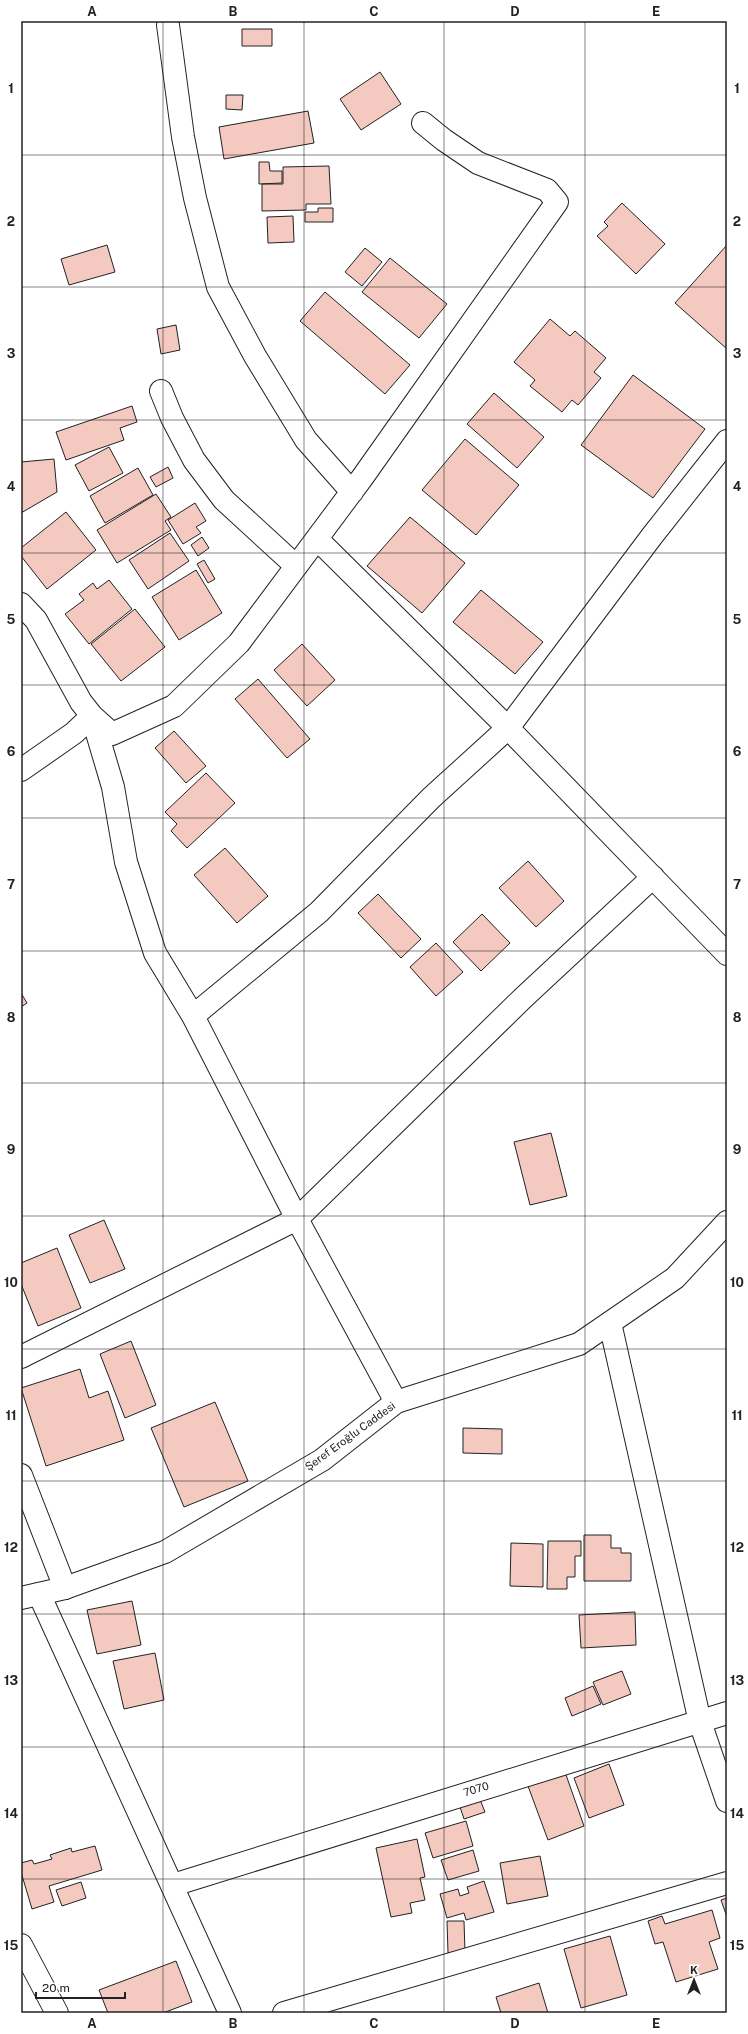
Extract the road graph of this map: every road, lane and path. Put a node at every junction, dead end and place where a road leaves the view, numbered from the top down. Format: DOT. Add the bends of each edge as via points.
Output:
graph roads {
  1 [pos="168,25"];
  2 [pos="423,123"];
  3 [pos="161,391"];
  4 [pos="727,442"];
  5 [pos="352,492"];
  6 [pos="317,539"];
  7 [pos="296,566"];
  8 [pos="21,604"];
  9 [pos="92,716"];
  10 [pos="508,728"];
  11 [pos="21,770"];
  12 [pos="654,877"];
  13 [pos="727,954"];
  14 [pos="193,1016"];
  15 [pos="297,1219"];
  16 [pos="727,1222"];
  17 [pos="610,1323"];
  18 [pos="21,1357"];
  19 [pos="396,1402"];
  20 [pos="21,1475"];
  21 [pos="64,1588"];
  22 [pos="30,1596"];
  23 [pos="727,1713"];
  24 [pos="700,1722"];
  25 [pos="727,1801"];
  26 [pos="727,1883"];
  27 [pos="173,1885"];
  28 [pos="21,1946"];
  29 [pos="57,2013"];
  30 [pos="230,2013"];
  31 [pos="284,2013"];
  1 -- 5 [label="street" via="183,136 195,198 218,287 255,356 306,440"];
  2 -- 5 [label="street" via="478,163 547,190 557,202"];
  3 -- 7 [label="street" via="194,460 224,500"];
  4 -- 10 [label="street" via="652,536"];
  5 -- 6 [label="street"];
  6 -- 7 [label="street"];
  6 -- 10 [label="street"];
  7 -- 9 [label="street" via="239,643 174,706 112,734"];
  8 -- 9 [label="street" via="36,620 81,702"];
  9 -- 11 [label="street" via="74,733"];
  9 -- 14 [label="street" via="113,788 126,862 155,953"];
  10 -- 12 [label="street"];
  10 -- 14 [label="street" via="431,798 319,912"];
  12 -- 13 [label="street"];
  12 -- 15 [label="street" via="523,998"];
  14 -- 15 [label="street"];
  15 -- 18 [label="street"];
  15 -- 19 [label="street"];
  16 -- 17 [label="street, Şeref Eroğlu Caddesi" via="675,1278"];
  17 -- 19 [label="street, Şeref Eroğlu Caddesi" via="579,1344"];
  17 -- 24 [label="street"];
  19 -- 21 [label="street, Şeref Eroğlu Caddesi" via="322,1460 165,1552"];
  20 -- 21 [label="street"];
  21 -- 22 [label="street, Şeref Eroğlu Caddesi"];
  22 -- 27 [label="street"];
  23 -- 24 [label="street, 7070"];
  24 -- 25 [label="street"];
  24 -- 27 [label="street, 7070"];
  26 -- 31 [label="street"];
  27 -- 30 [label="street"];
  28 -- 29 [label="street"];
}
